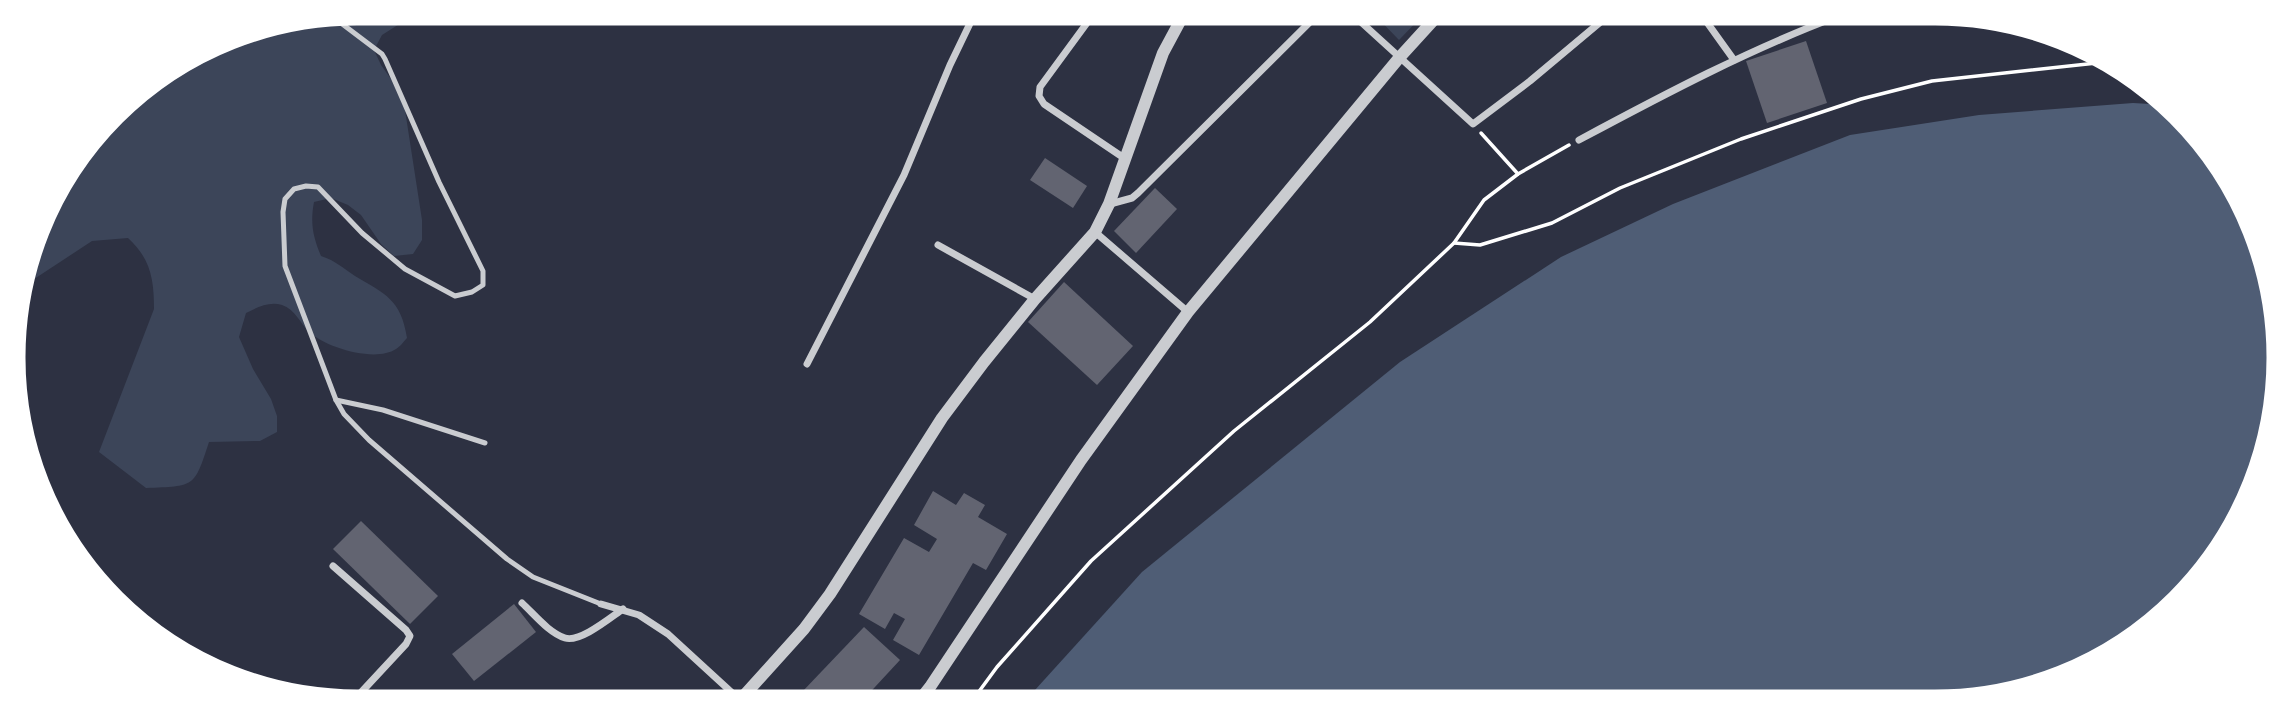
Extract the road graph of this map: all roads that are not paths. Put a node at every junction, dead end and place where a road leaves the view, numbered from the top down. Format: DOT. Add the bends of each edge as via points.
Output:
graph roads {
  1 [pos="971,21"];
  2 [pos="1088,21"];
  3 [pos="1180,21"];
  4 [pos="1311,21"];
  5 [pos="1360,21"];
  6 [pos="1433,21"];
  7 [pos="1602,21"];
  8 [pos="1706,21"];
  9 [pos="1824,21"];
  10 [pos="339,22"];
  11 [pos="1399,58"];
  12 [pos="1734,60"];
  13 [pos="1579,139"];
  14 [pos="1124,158"];
  15 [pos="1109,204"];
  16 [pos="1095,232"];
  17 [pos="938,245"];
  18 [pos="1035,299"];
  19 [pos="1188,312"];
  20 [pos="807,364"];
  21 [pos="336,400"];
  22 [pos="485,443"];
  23 [pos="333,566"];
  24 [pos="522,603"];
  25 [pos="601,604"];
  26 [pos="623,609"];
  27 [pos="360,694"];
  28 [pos="733,694"];
  29 [pos="745,694"];
  30 [pos="924,694"];
  1 -- 20 [label="street" via="904,175"];
  2 -- 14 [label="street" via="1040,87 1039,96 1044,104"];
  3 -- 14 [label="street" via="1163,53"];
  4 -- 15 [label="street" via="1138,193"];
  5 -- 11 [label="street"];
  6 -- 11 [label="street"];
  7 -- 11 [label="street" via="1473,124"];
  8 -- 12 [label="street"];
  9 -- 12 [label="street"];
  10 -- 21 [label="lane" via="386,59 483,271 483,285 455,296 405,269 318,187 294,188 285,199 283,212 285,266"];
  11 -- 19 [label="street"];
  12 -- 13 [label="street"];
  14 -- 15 [label="street"];
  15 -- 16 [label="street"];
  16 -- 18 [label="street"];
  16 -- 19 [label="street"];
  17 -- 18 [label="street"];
  18 -- 29 [label="street" via="942,418 830,594"];
  19 -- 30 [label="street" via="1081,460"];
  21 -- 22 [label="lane"];
  21 -- 25 [label="lane" via="369,440 507,559 533,577"];
  23 -- 27 [label="street" via="410,636"];
  24 -- 26 [label="street" via="554,632 570,639"];
  25 -- 26 [label="street"];
  26 -- 28 [label="street" via="668,634"];
}
